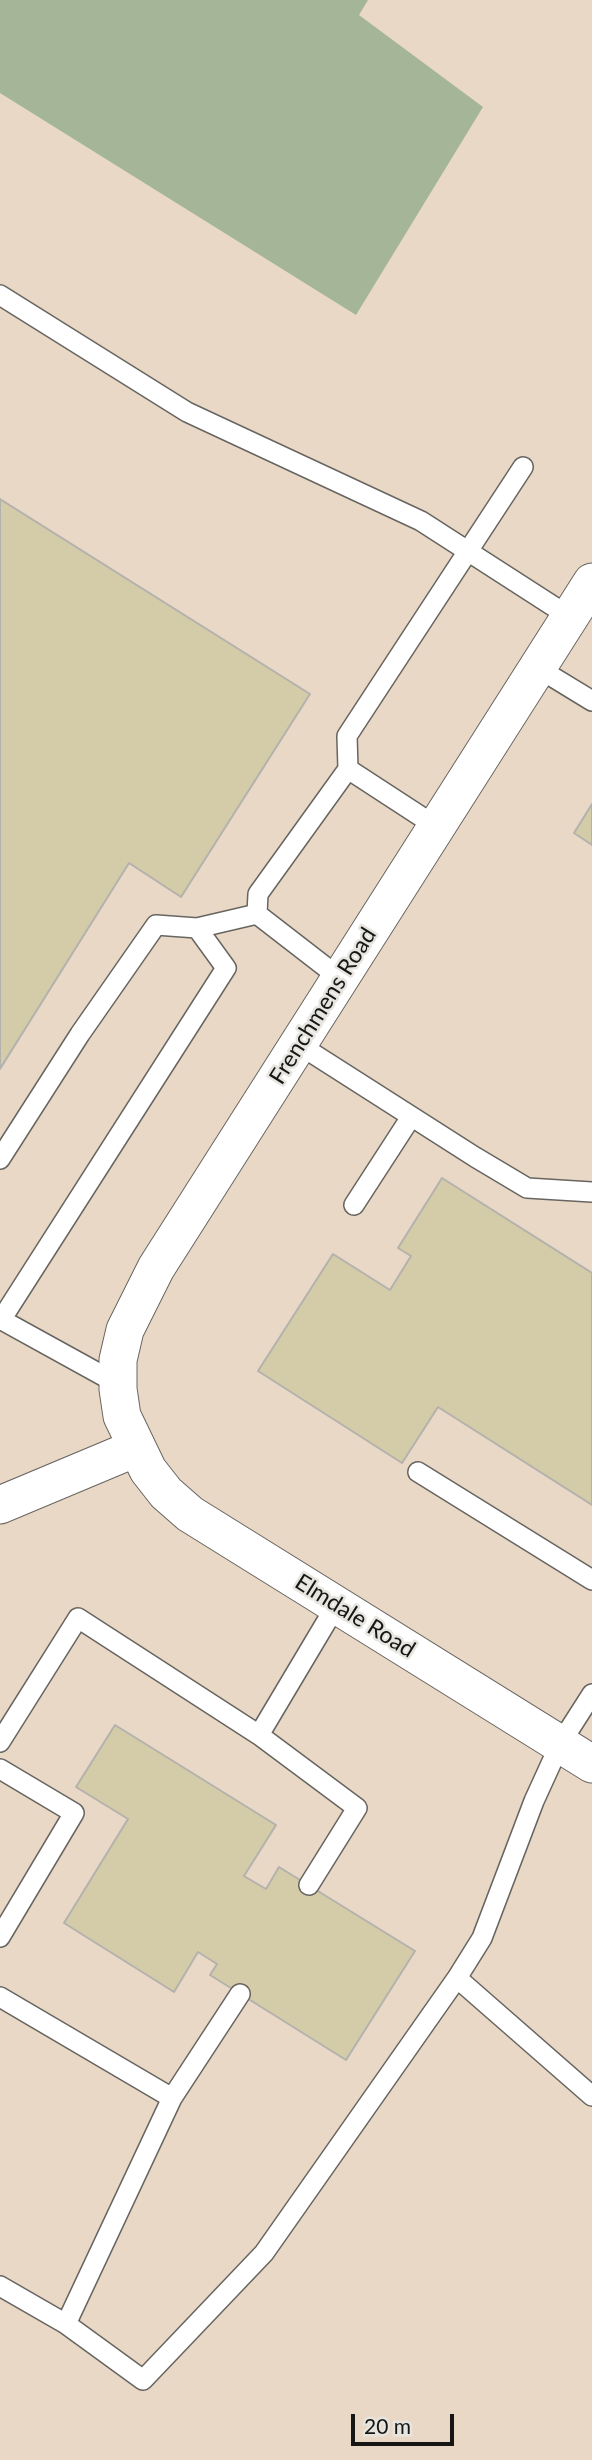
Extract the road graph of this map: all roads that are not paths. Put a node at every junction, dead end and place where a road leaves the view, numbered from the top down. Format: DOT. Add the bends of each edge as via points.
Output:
graph roads {
  1 [pos="0,295"];
  2 [pos="523,467"];
  3 [pos="468,551"];
  4 [pos="592,582"];
  5 [pos="570,617"];
  6 [pos="538,668"];
  7 [pos="592,701"];
  8 [pos="348,769"];
  9 [pos="437,827"];
  10 [pos="257,914"];
  11 [pos="197,928"];
  12 [pos="341,979"];
  13 [pos="299,1044"];
  14 [pos="411,1117"];
  15 [pos="0,1159"];
  16 [pos="592,1192"];
  17 [pos="354,1205"];
  18 [pos="0,1319"];
  19 [pos="118,1384"];
  20 [pos="136,1448"];
  21 [pos="418,1472"];
  22 [pos="0,1505"];
  23 [pos="592,1580"];
  24 [pos="337,1604"];
  25 [pos="592,1694"];
  26 [pos="259,1735"];
  27 [pos="0,1742"];
  28 [pos="560,1744"];
  29 [pos="592,1764"];
  30 [pos="0,1769"];
  31 [pos="309,1885"];
  32 [pos="0,1937"];
  33 [pos="457,1978"];
  34 [pos="240,1994"];
  35 [pos="0,1997"];
  36 [pos="592,2096"];
  37 [pos="172,2098"];
  38 [pos="0,2286"];
  39 [pos="66,2324"];
  1 -- 3 [label="lane" via="187,412 421,521"];
  2 -- 3 [label="lane"];
  3 -- 5 [label="lane"];
  3 -- 8 [label="lane" via="347,736"];
  4 -- 5 [label="street, Frenchmens Road"];
  5 -- 6 [label="street, Frenchmens Road"];
  6 -- 7 [label="lane"];
  6 -- 9 [label="street, Frenchmens Road"];
  8 -- 9 [label="lane"];
  8 -- 10 [label="lane" via="258,894"];
  9 -- 12 [label="street, Frenchmens Road"];
  10 -- 11 [label="lane"];
  10 -- 12 [label="lane"];
  11 -- 15 [label="lane" via="156,925"];
  11 -- 18 [label="lane" via="226,968"];
  12 -- 13 [label="street, Frenchmens Road"];
  13 -- 14 [label="lane"];
  13 -- 19 [label="street, Frenchmens Road" via="137,1303 118,1360"];
  14 -- 16 [label="lane" via="527,1188"];
  14 -- 17 [label="lane"];
  18 -- 19 [label="lane"];
  19 -- 20 [label="street, Frenchmens Road" via="122,1416"];
  20 -- 22 [label="street"];
  20 -- 24 [label="street, Elmdale Road" via="166,1493 190,1514"];
  21 -- 23 [label="lane"];
  24 -- 26 [label="lane"];
  24 -- 28 [label="street, Elmdale Road"];
  25 -- 28 [label="lane"];
  26 -- 27 [label="lane" via="78,1618"];
  26 -- 31 [label="lane" via="357,1808"];
  28 -- 29 [label="street, Elmdale Road"];
  28 -- 33 [label="lane" via="482,1938"];
  30 -- 32 [label="lane" via="74,1813"];
  33 -- 36 [label="lane"];
  33 -- 39 [label="lane" via="264,2253 143,2380"];
  34 -- 37 [label="lane"];
  35 -- 37 [label="lane"];
  37 -- 39 [label="lane"];
  38 -- 39 [label="lane"];
}
